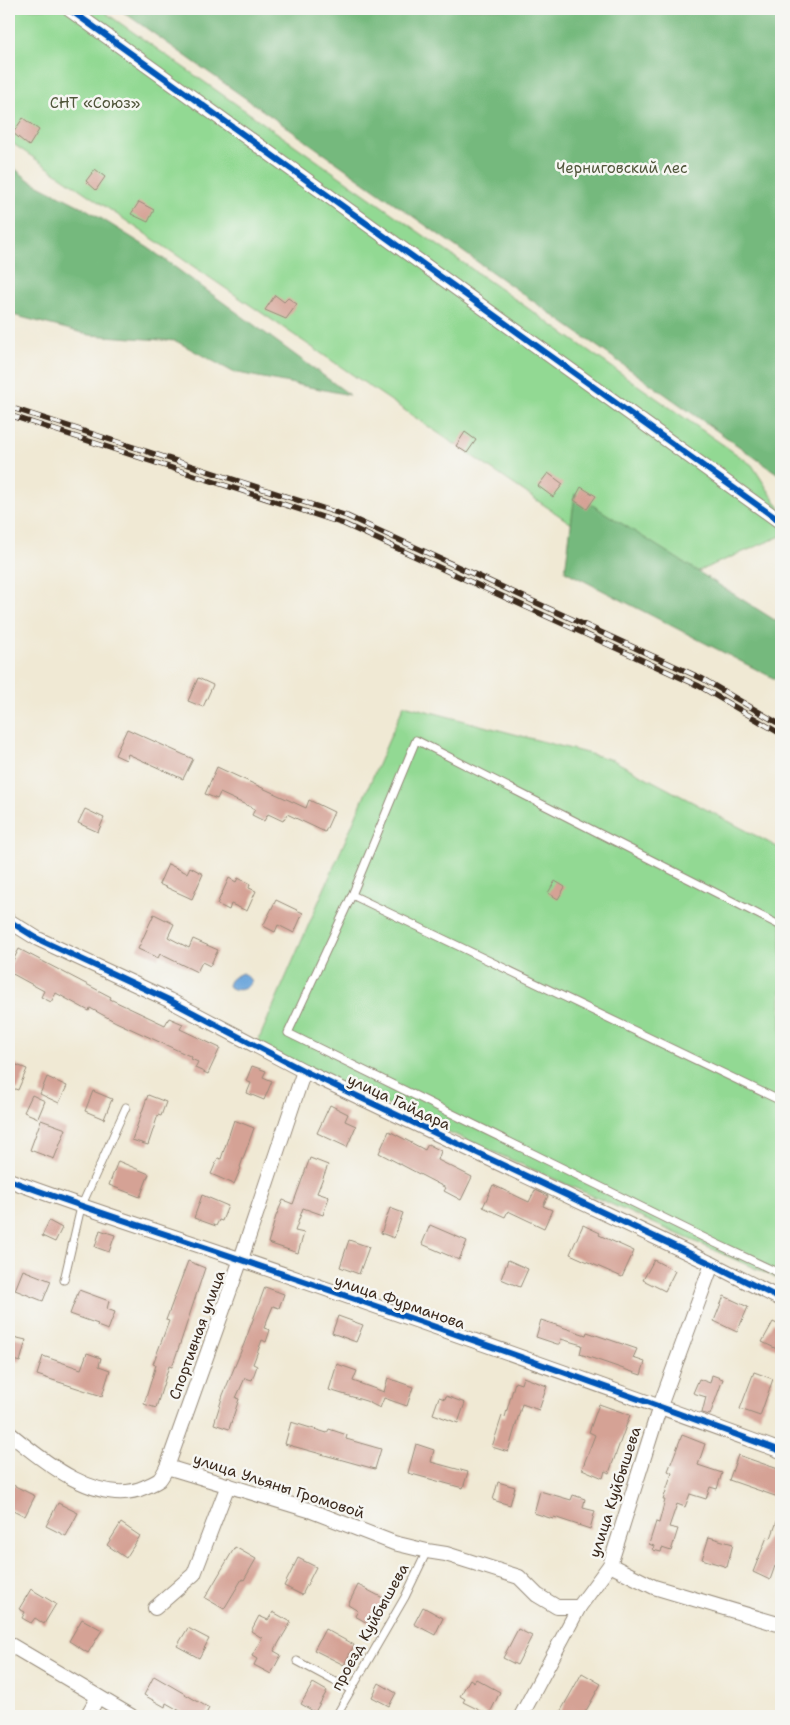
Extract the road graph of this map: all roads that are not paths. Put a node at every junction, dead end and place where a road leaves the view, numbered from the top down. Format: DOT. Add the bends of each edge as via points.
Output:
graph roads {
  1 [pos="69,9"];
  2 [pos="781,522"];
  3 [pos="352,896"];
  4 [pos="9,921"];
  5 [pos="781,926"];
  6 [pos="304,1072"];
  7 [pos="781,1101"];
  8 [pos="126,1107"];
  9 [pos="9,1180"];
  10 [pos="81,1207"];
  11 [pos="241,1260"];
  12 [pos="712,1264"];
  13 [pos="781,1274"];
  14 [pos="64,1280"];
  15 [pos="781,1299"];
  16 [pos="660,1406"];
  17 [pos="9,1433"];
  18 [pos="781,1451"];
  19 [pos="167,1467"];
  20 [pos="228,1485"];
  21 [pos="427,1551"];
  22 [pos="610,1565"];
  23 [pos="579,1607"];
  24 [pos="155,1608"];
  25 [pos="781,1625"];
  26 [pos="9,1644"];
  27 [pos="297,1661"];
  28 [pos="351,1690"];
  29 [pos="98,1697"];
  30 [pos="87,1716"];
  31 [pos="131,1716"];
  32 [pos="336,1716"];
  33 [pos="521,1716"];
  1 -- 2 [label="street"];
  3 -- 5 [label="lane" via="416,740"];
  3 -- 7 [label="lane"];
  3 -- 13 [label="lane" via="288,1033"];
  4 -- 6 [label="street, улица Гайдара" via="38,939 257,1042"];
  6 -- 11 [label="street, Спортивная улица"];
  6 -- 12 [label="street, улица Гайдара"];
  8 -- 10 [label="lane"];
  9 -- 10 [label="street, улица Фурманова"];
  10 -- 11 [label="street, улица Фурманова"];
  10 -- 14 [label="lane"];
  11 -- 16 [label="street, улица Фурманова"];
  11 -- 19 [label="street, Спортивная улица"];
  12 -- 15 [label="street, улица Гайдара"];
  12 -- 16 [label="street, улица Куйбышева"];
  16 -- 18 [label="street, улица Фурманова"];
  16 -- 22 [label="street, улица Куйбышева"];
  17 -- 19 [label="street" via="58,1470 103,1490 120,1493 138,1490 159,1480"];
  19 -- 20 [label="street, улица Ульяны Громовой"];
  20 -- 21 [label="street, улица Ульяны Громовой"];
  20 -- 24 [label="street" via="194,1574"];
  21 -- 23 [label="street, улица Ульяны Громовой" via="519,1577 557,1607"];
  21 -- 28 [label="lane, проезд Куйбышева" via="405,1597"];
  22 -- 23 [label="street, улица Куйбышева"];
  22 -- 25 [label="street" via="654,1587"];
  23 -- 33 [label="street, улица Куйбышева"];
  26 -- 29 [label="street"];
  27 -- 28 [label="lane"];
  28 -- 32 [label="lane, проезд Куйбышева"];
  29 -- 30 [label="street"];
  29 -- 31 [label="street"];
}
